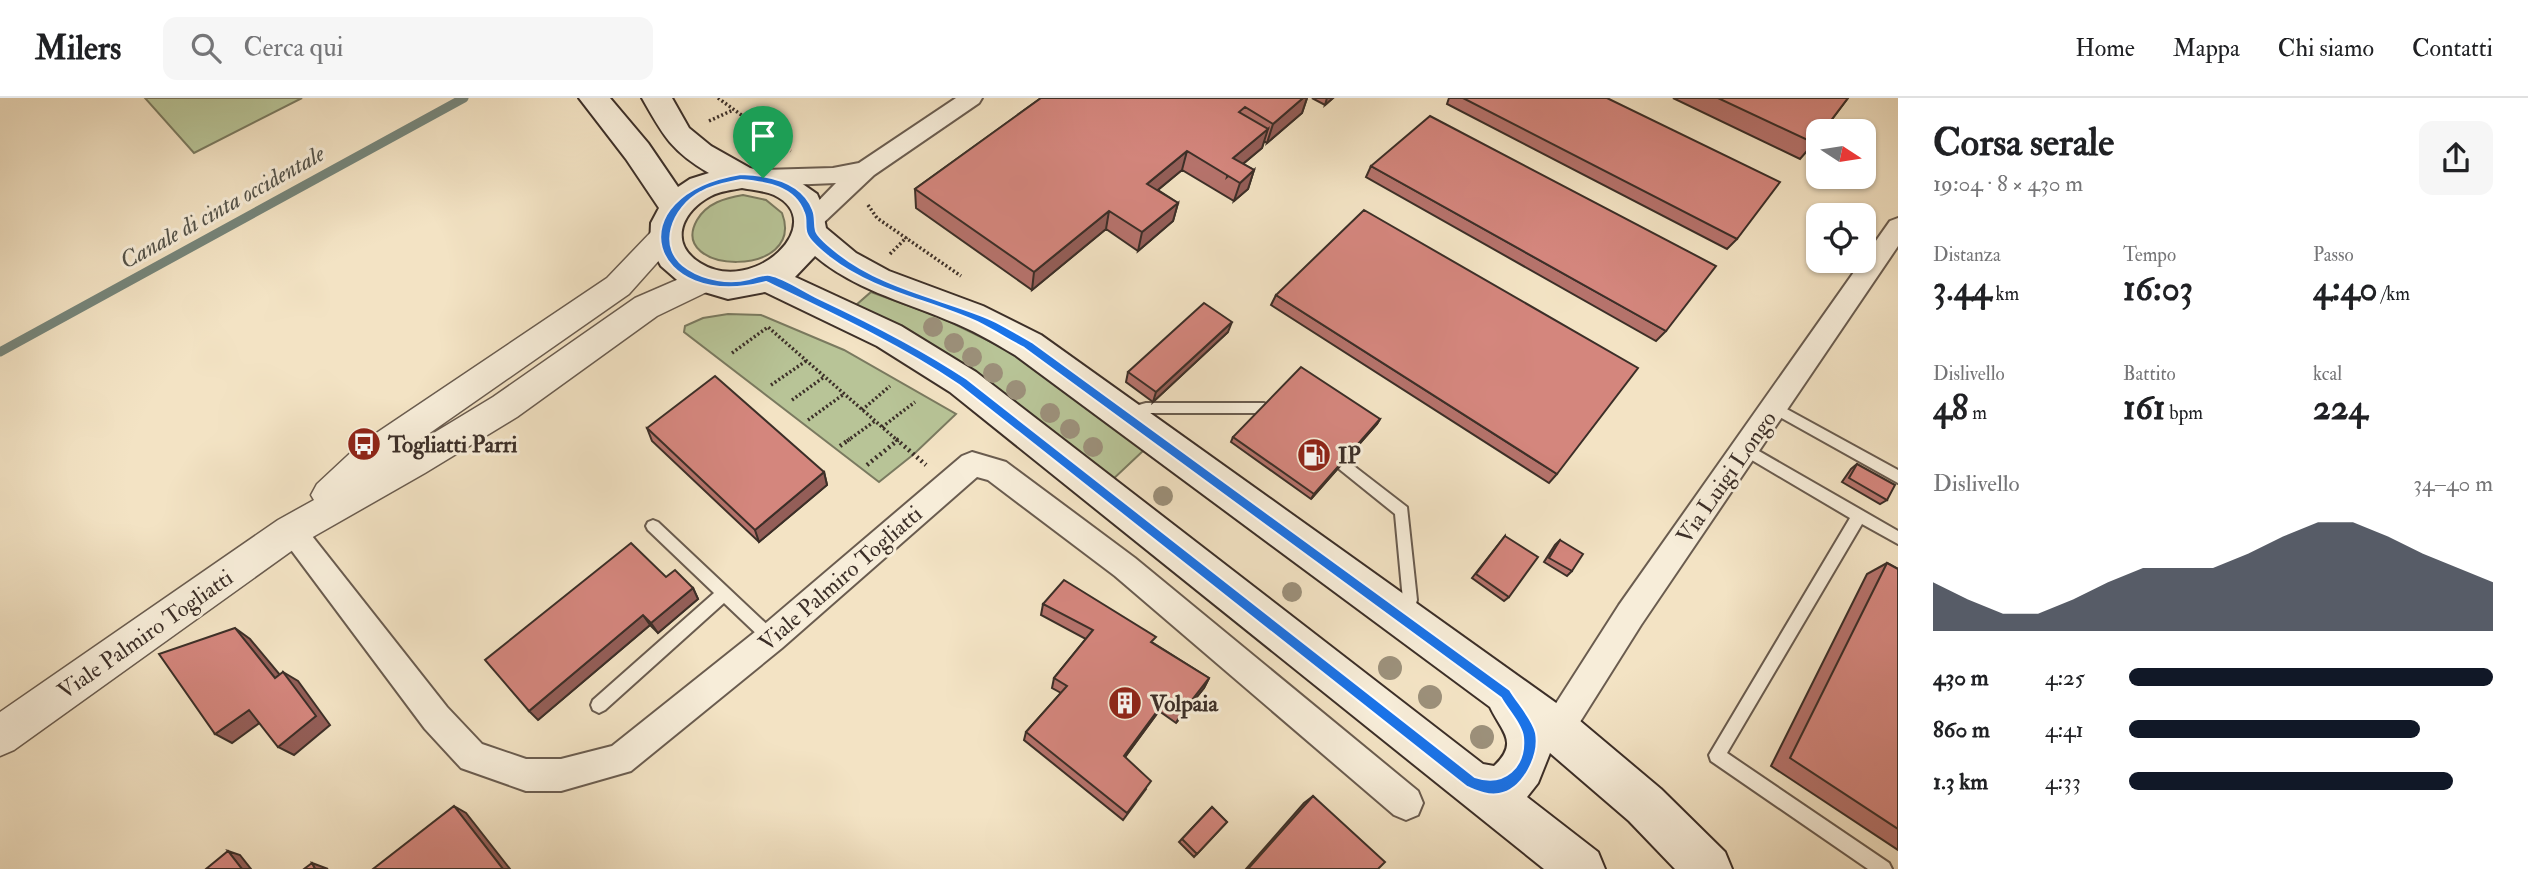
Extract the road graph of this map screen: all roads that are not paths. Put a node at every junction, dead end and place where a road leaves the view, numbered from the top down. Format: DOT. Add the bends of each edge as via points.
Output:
graph roads {
  1 [pos="594,98"];
  2 [pos="657,98"];
  3 [pos="971,98"];
  4 [pos="866,169"];
  5 [pos="752,178"];
  6 [pos="670,223"];
  7 [pos="811,226"];
  8 [pos="1898,227"];
  9 [pos="767,278"];
  10 [pos="702,281"];
  11 [pos="1774,407"];
  12 [pos="1122,415"];
  13 [pos="1286,423"];
  14 [pos="1319,446"];
  15 [pos="1745,449"];
  16 [pos="1898,477"];
  17 [pos="1859,516"];
  18 [pos="653,526"];
  19 [pos="291,531"];
  20 [pos="1898,538"];
  21 [pos="725,593"];
  22 [pos="1405,620"];
  23 [pos="771,638"];
  24 [pos="1505,694"];
  25 [pos="600,705"];
  26 [pos="1557,730"];
  27 [pos="0,736"];
  28 [pos="1471,782"];
  29 [pos="1406,803"];
  30 [pos="1581,869"];
  31 [pos="1708,869"];
  32 [pos="1883,869"];
  1 -- 6 [label="main road" via="637,151"];
  2 -- 5 [label="main road" via="678,135 700,154"];
  3 -- 4 [label="street"];
  4 -- 5 [label="street" via="834,176"];
  4 -- 7 [label="street"];
  5 -- 6 [label="main road" via="718,181 696,190"];
  5 -- 7 [label="main road" via="782,184 798,194 808,208"];
  6 -- 10 [label="main road" via="669,256"];
  6 -- 19 [label="street, Viale Palmiro Togliatti" via="618,286 372,454"];
  7 -- 9 [label="main road" via="803,251"];
  7 -- 12 [label="main road" via="830,252 867,277 1000,329"];
  8 -- 11 [label="street, Via Luigi Longo"];
  9 -- 10 [label="main road" via="734,284"];
  9 -- 28 [label="main road" via="889,336 963,382"];
  10 -- 19 [label="street, Viale Palmiro Togliatti" via="646,307 505,408"];
  11 -- 15 [label="street, Via Luigi Longo"];
  11 -- 16 [label="lane"];
  12 -- 13 [label="lane" via="1146,408 1264,408"];
  12 -- 22 [label="main road"];
  14 -- 22 [label="lane" via="1402,511 1410,600"];
  15 -- 17 [label="lane"];
  15 -- 26 [label="street, Via Luigi Longo"];
  17 -- 20 [label="lane"];
  17 -- 32 [label="lane" via="1717,755"];
  18 -- 21 [label="lane"];
  19 -- 23 [label="street, Viale Palmiro Togliatti" via="436,718 472,757 526,775 561,775 620,760"];
  19 -- 27 [label="street, Viale Palmiro Togliatti"];
  21 -- 23 [label="lane"];
  21 -- 25 [label="lane"];
  22 -- 24 [label="main road"];
  23 -- 29 [label="street, Viale Palmiro Togliatti" via="972,464 996,470 1125,567"];
  24 -- 26 [label="main road"];
  24 -- 28 [label="main road" via="1530,733 1528,755 1518,774 1500,788"];
  26 -- 31 [label="main road" via="1645,805"];
  28 -- 30 [label="main road"];
}
